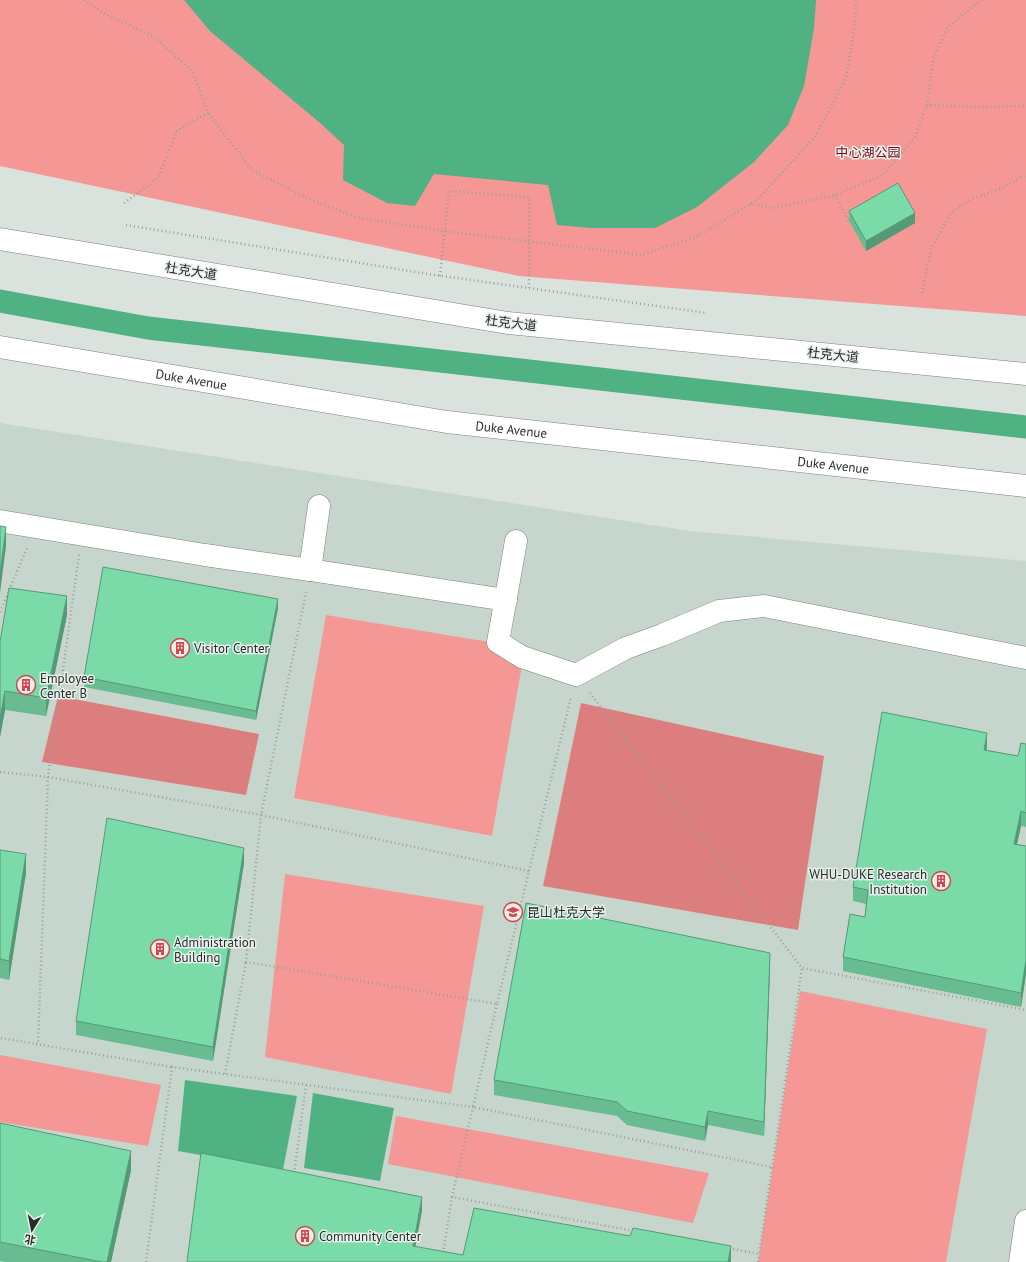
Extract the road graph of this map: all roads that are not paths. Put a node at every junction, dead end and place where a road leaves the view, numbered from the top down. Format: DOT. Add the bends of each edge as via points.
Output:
graph roads {
  1 [pos="0,239"];
  2 [pos="0,347"];
  3 [pos="1026,374"];
  4 [pos="1026,486"];
  5 [pos="319,506"];
  6 [pos="0,521"];
  7 [pos="516,541"];
  8 [pos="310,570"];
  9 [pos="506,600"];
  10 [pos="1026,658"];
  11 [pos="1026,1221"];
  12 [pos="1020,1262"];
  1 -- 3 [label="main road, 杜克大道" via="508,323"];
  2 -- 4 [label="main road, Duke Avenue" via="446,422"];
  5 -- 8 [label="main road"];
  6 -- 8 [label="main road"];
  7 -- 9 [label="main road"];
  8 -- 9 [label="main road"];
  9 -- 10 [label="main road" via="498,642 522,657 576,675 626,648 719,611 764,606"];
  11 -- 12 [label="main road"];
}
